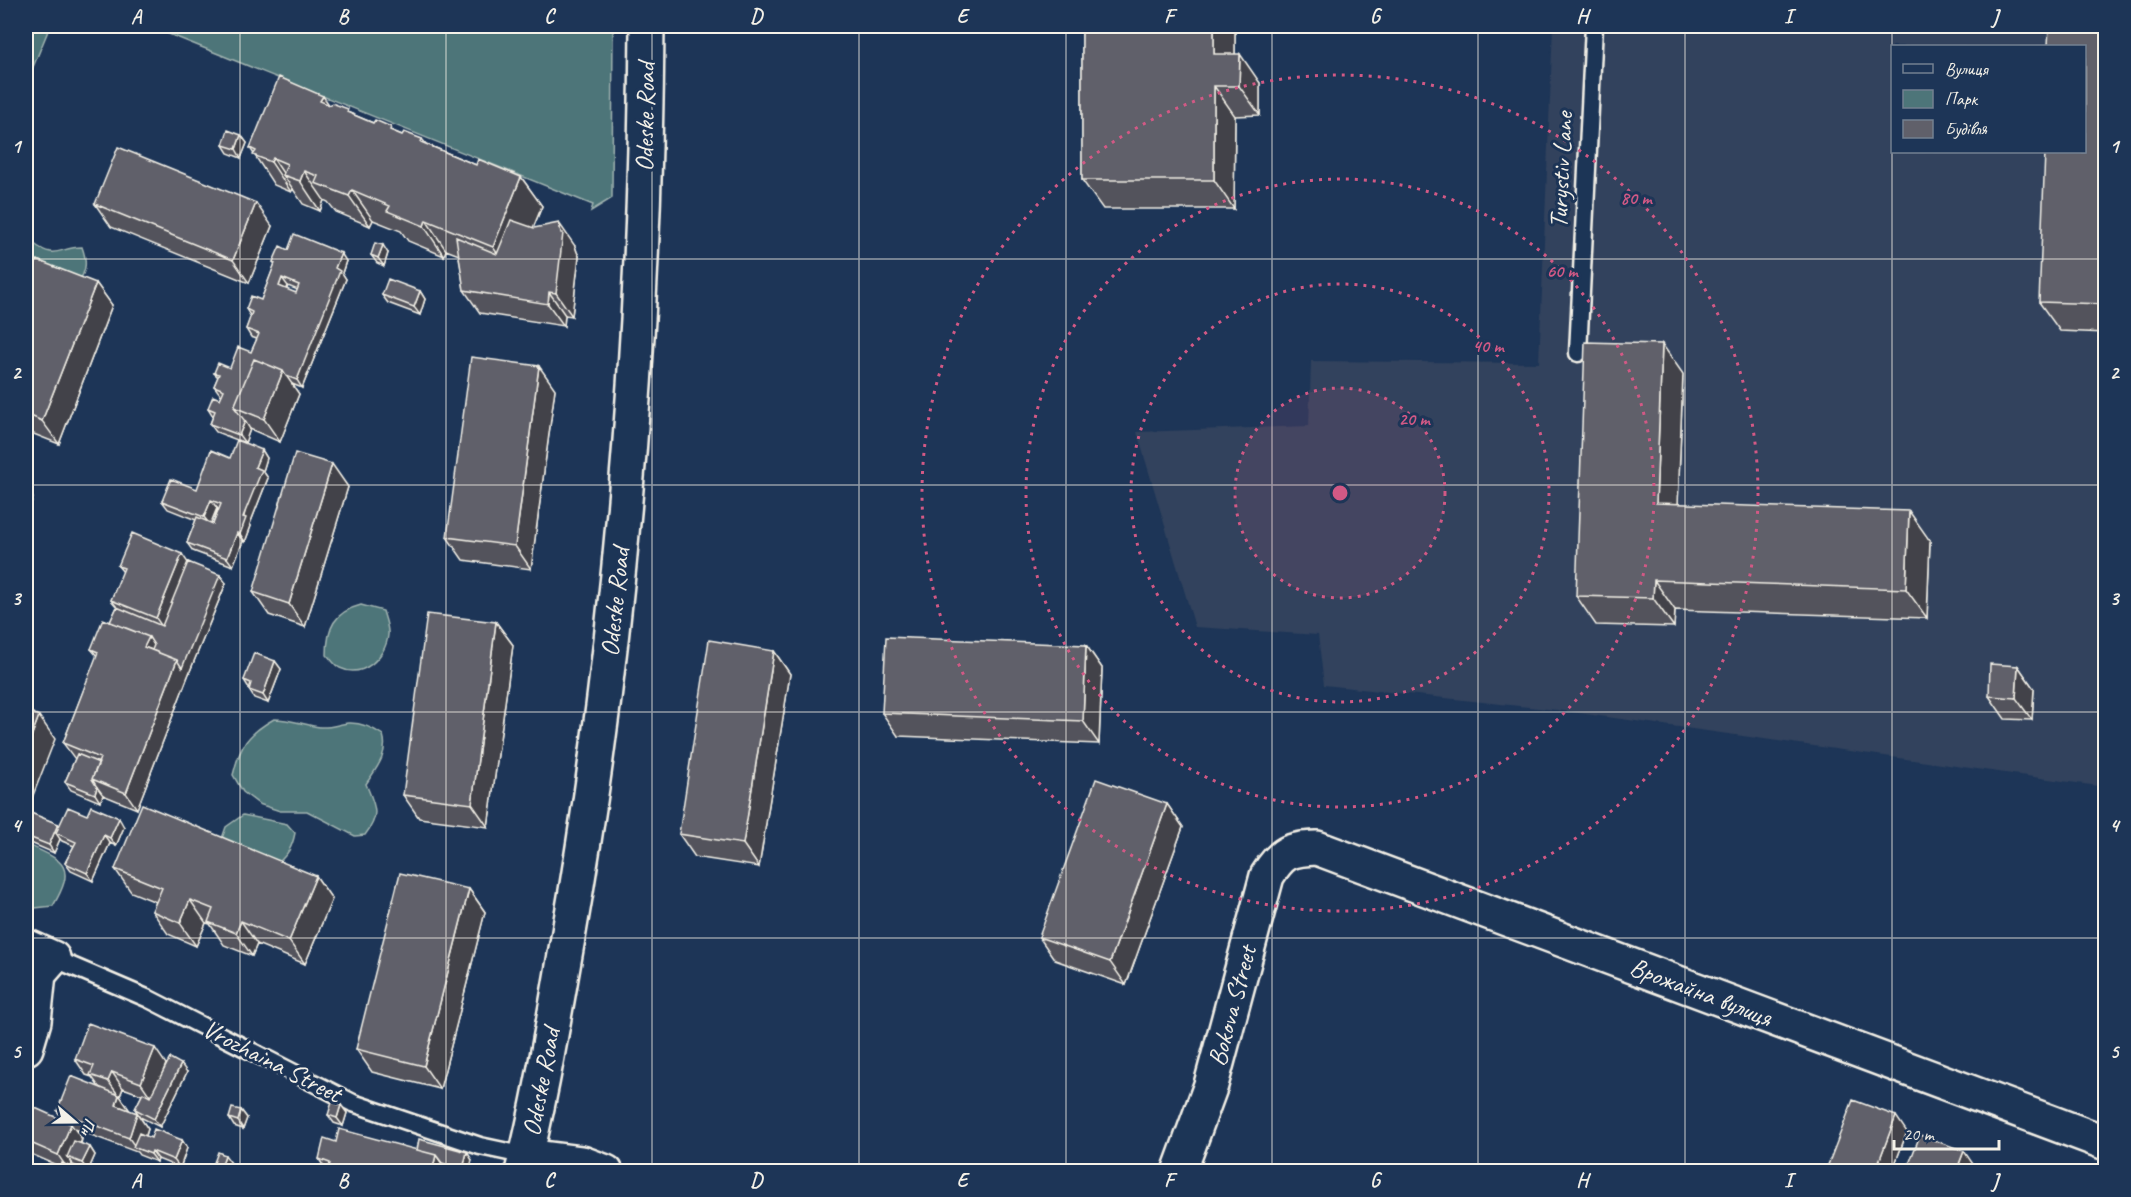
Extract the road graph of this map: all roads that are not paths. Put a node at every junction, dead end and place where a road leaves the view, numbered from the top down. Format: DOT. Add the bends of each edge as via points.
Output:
graph roads {
  1 [pos="647,26"];
  2 [pos="1594,26"];
  3 [pos="1578,353"];
  4 [pos="1295,849"];
  5 [pos="39,952"];
  6 [pos="26,1048"];
  7 [pos="2106,1143"];
  8 [pos="524,1164"];
  9 [pos="606,1172"];
  10 [pos="1179,1172"];
  1 -- 8 [label="main road, Odeske Road" via="635,393 616,607 579,877"];
  2 -- 3 [label="lane, Turystiv Lane"];
  4 -- 7 [label="main road, Врожайна вулиця" via="1317,848"];
  4 -- 10 [label="main road, Bokova Street" via="1277,860 1267,876 1210,1085"];
  5 -- 6 [label="main road" via="34,1021"];
  5 -- 8 [label="lane, Vrozhaina Street" via="149,999 354,1103"];
  8 -- 9 [label="main road" via="582,1163"];
}
